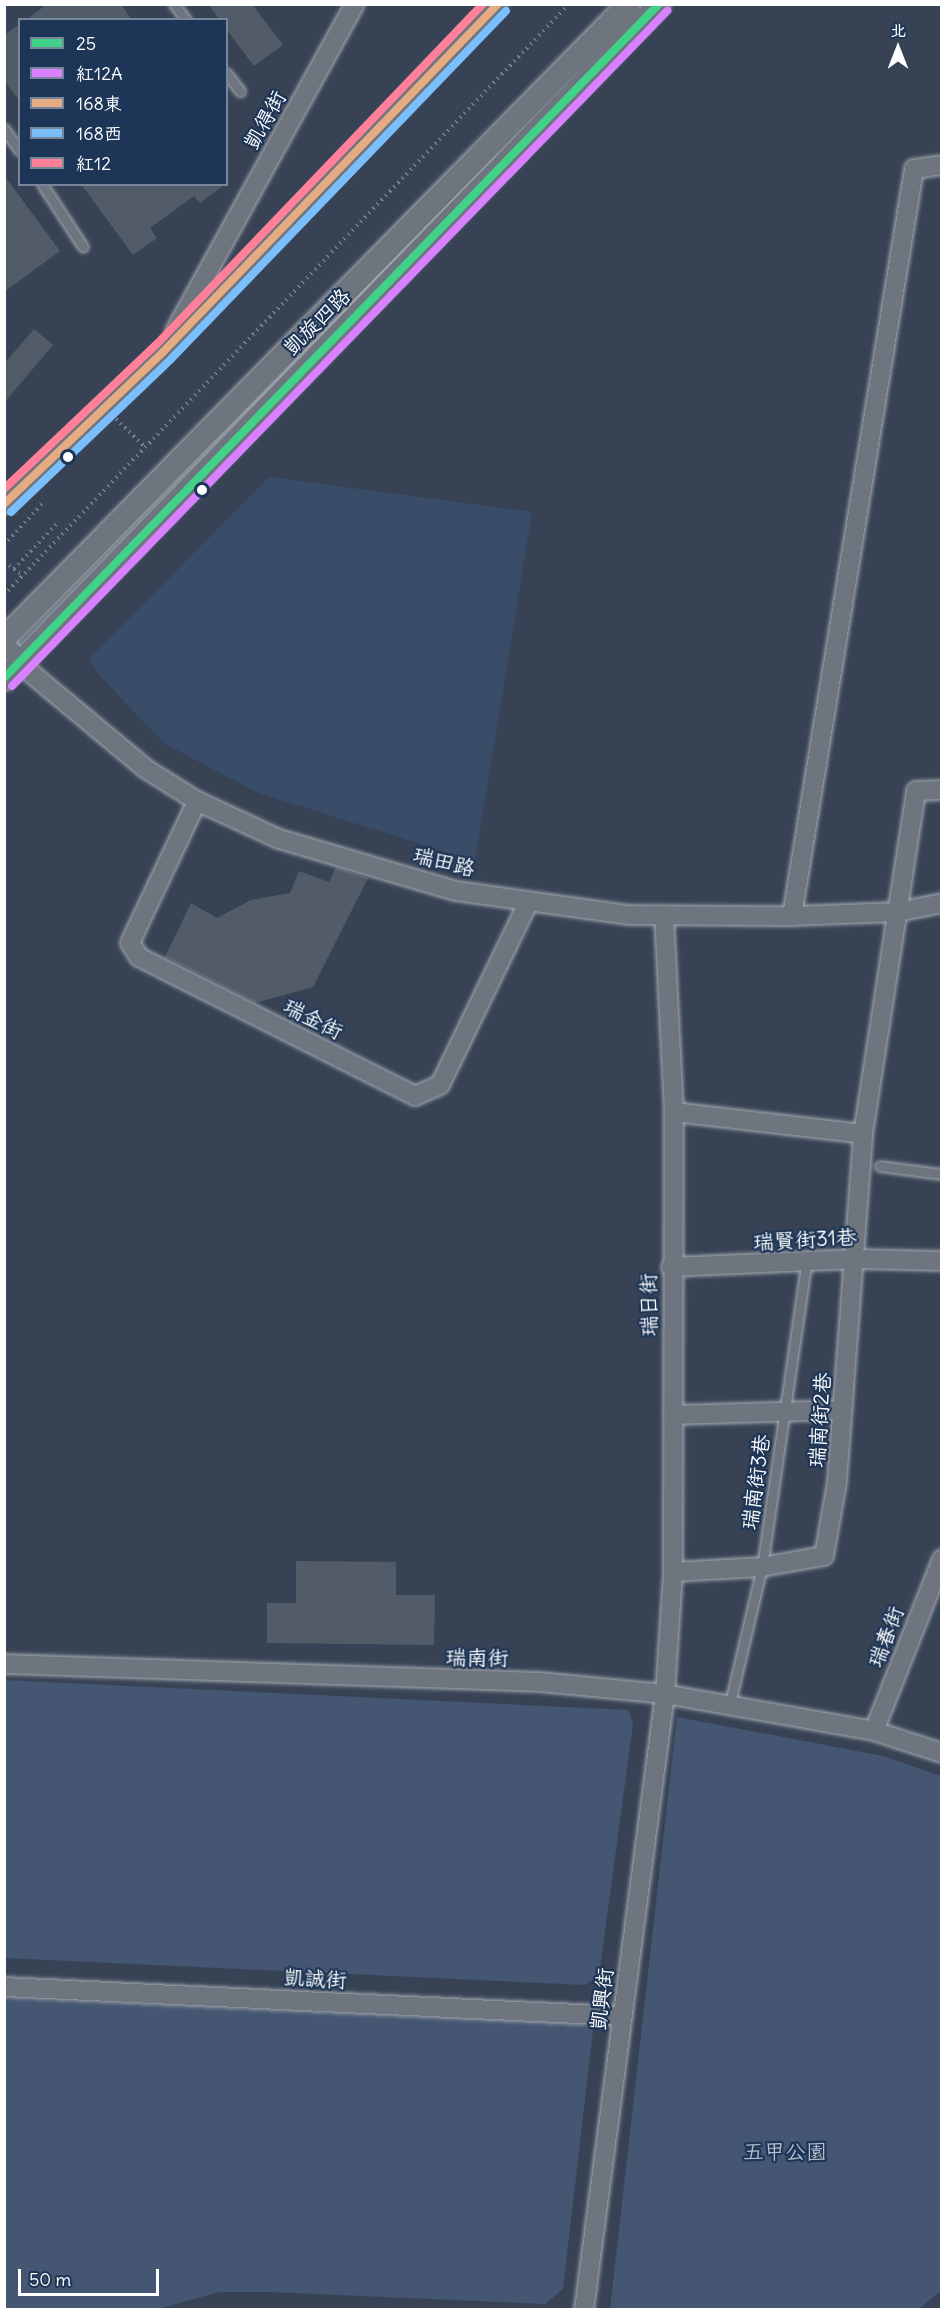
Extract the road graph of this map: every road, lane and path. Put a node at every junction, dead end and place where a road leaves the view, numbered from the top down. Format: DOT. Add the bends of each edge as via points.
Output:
graph roads {
  1 [pos="174,4"];
  2 [pos="355,4"];
  3 [pos="498,4"];
  4 [pos="569,4"];
  5 [pos="629,4"];
  6 [pos="658,4"];
  7 [pos="184,18"];
  8 [pos="228,76"];
  9 [pos="240,91"];
  10 [pos="4,129"];
  11 [pos="18,148"];
  12 [pos="942,165"];
  13 [pos="43,186"];
  14 [pos="83,247"];
  15 [pos="163,352"];
  16 [pos="104,408"];
  17 [pos="122,424"];
  18 [pos="115,430"];
  19 [pos="138,440"];
  20 [pos="133,446"];
  21 [pos="145,447"];
  22 [pos="4,504"];
  23 [pos="42,504"];
  24 [pos="59,521"];
  25 [pos="4,545"];
  26 [pos="4,562"];
  27 [pos="14,569"];
  28 [pos="23,576"];
  29 [pos="4,595"];
  30 [pos="4,641"];
  31 [pos="21,663"];
  32 [pos="4,680"];
  33 [pos="942,790"];
  34 [pos="197,801"];
  35 [pos="529,901"];
  36 [pos="942,903"];
  37 [pos="898,912"];
  38 [pos="664,916"];
  39 [pos="792,916"];
  40 [pos="674,1112"];
  41 [pos="863,1134"];
  42 [pos="880,1167"];
  43 [pos="942,1174"];
  44 [pos="857,1259"];
  45 [pos="942,1261"];
  46 [pos="806,1265"];
  47 [pos="671,1267"];
  48 [pos="784,1410"];
  49 [pos="842,1410"];
  50 [pos="673,1415"];
  51 [pos="942,1558"];
  52 [pos="762,1567"];
  53 [pos="673,1572"];
  54 [pos="934,1601"];
  55 [pos="4,1664"];
  56 [pos="665,1694"];
  57 [pos="730,1703"];
  58 [pos="874,1731"];
  59 [pos="942,1753"];
  60 [pos="4,1986"];
  61 [pos="622,2016"];
  62 [pos="584,2310"];
  1 -- 7 [label="lane"];
  2 -- 15 [label="street, 凱得街"];
  3 -- 15 [label="street"];
  4 -- 21 [label="path"];
  5 -- 30 [label="street, 凱旋四路"];
  6 -- 31 [label="street, 凱旋四路"];
  8 -- 9 [label="lane"];
  10 -- 11 [label="lane"];
  12 -- 39 [label="street" via="914,168"];
  13 -- 14 [label="lane"];
  15 -- 16 [label="street"];
  16 -- 17 [label="path"];
  16 -- 22 [label="street"];
  17 -- 18 [label="path"];
  17 -- 19 [label="path"];
  19 -- 20 [label="path"];
  19 -- 21 [label="path"];
  21 -- 28 [label="path"];
  23 -- 25 [label="path"];
  24 -- 27 [label="path"];
  26 -- 27 [label="path"];
  27 -- 28 [label="path"];
  28 -- 29 [label="path"];
  30 -- 31 [label="street, 瑞田路"];
  31 -- 32 [label="street, 凱旋四路"];
  31 -- 34 [label="street, 瑞田路" via="146,769"];
  33 -- 37 [label="street, 瑞南街2巷" via="916,791"];
  34 -- 35 [label="street, 瑞田路" via="279,839 456,891"];
  34 -- 35 [label="street, 瑞金街" via="130,943 140,957 415,1096 440,1085"];
  35 -- 38 [label="street, 瑞田路"];
  36 -- 37 [label="street, 瑞田路"];
  37 -- 39 [label="street, 瑞田路"];
  37 -- 41 [label="street, 瑞南街2巷"];
  38 -- 39 [label="street, 瑞田路"];
  38 -- 40 [label="street, 瑞日街"];
  40 -- 41 [label="street"];
  40 -- 47 [label="street, 瑞日街"];
  41 -- 44 [label="street, 瑞南街2巷"];
  42 -- 43 [label="lane"];
  44 -- 45 [label="street, 瑞賢街31巷"];
  44 -- 46 [label="street, 瑞賢街31巷"];
  44 -- 49 [label="street, 瑞南街2巷"];
  46 -- 47 [label="street, 瑞賢街31巷"];
  46 -- 48 [label="lane, 瑞南街3巷"];
  47 -- 50 [label="street, 瑞日街"];
  48 -- 49 [label="street"];
  48 -- 50 [label="street"];
  48 -- 52 [label="lane, 瑞南街3巷"];
  49 -- 52 [label="street, 瑞南街2巷" via="837,1482 824,1556"];
  50 -- 53 [label="street, 瑞日街"];
  51 -- 54 [label="street, 瑞春街"];
  52 -- 53 [label="street, 瑞南街2巷"];
  52 -- 57 [label="lane, 瑞南街3巷"];
  53 -- 56 [label="street, 瑞日街"];
  54 -- 58 [label="street, 瑞春街"];
  55 -- 56 [label="street, 瑞南街" via="540,1682"];
  56 -- 57 [label="street, 瑞南街"];
  56 -- 61 [label="street, 凱興街"];
  57 -- 58 [label="street, 瑞南街"];
  58 -- 59 [label="street, 瑞南街"];
  60 -- 61 [label="street, 凱誠街"];
  61 -- 62 [label="street, 凱興街"];
}
